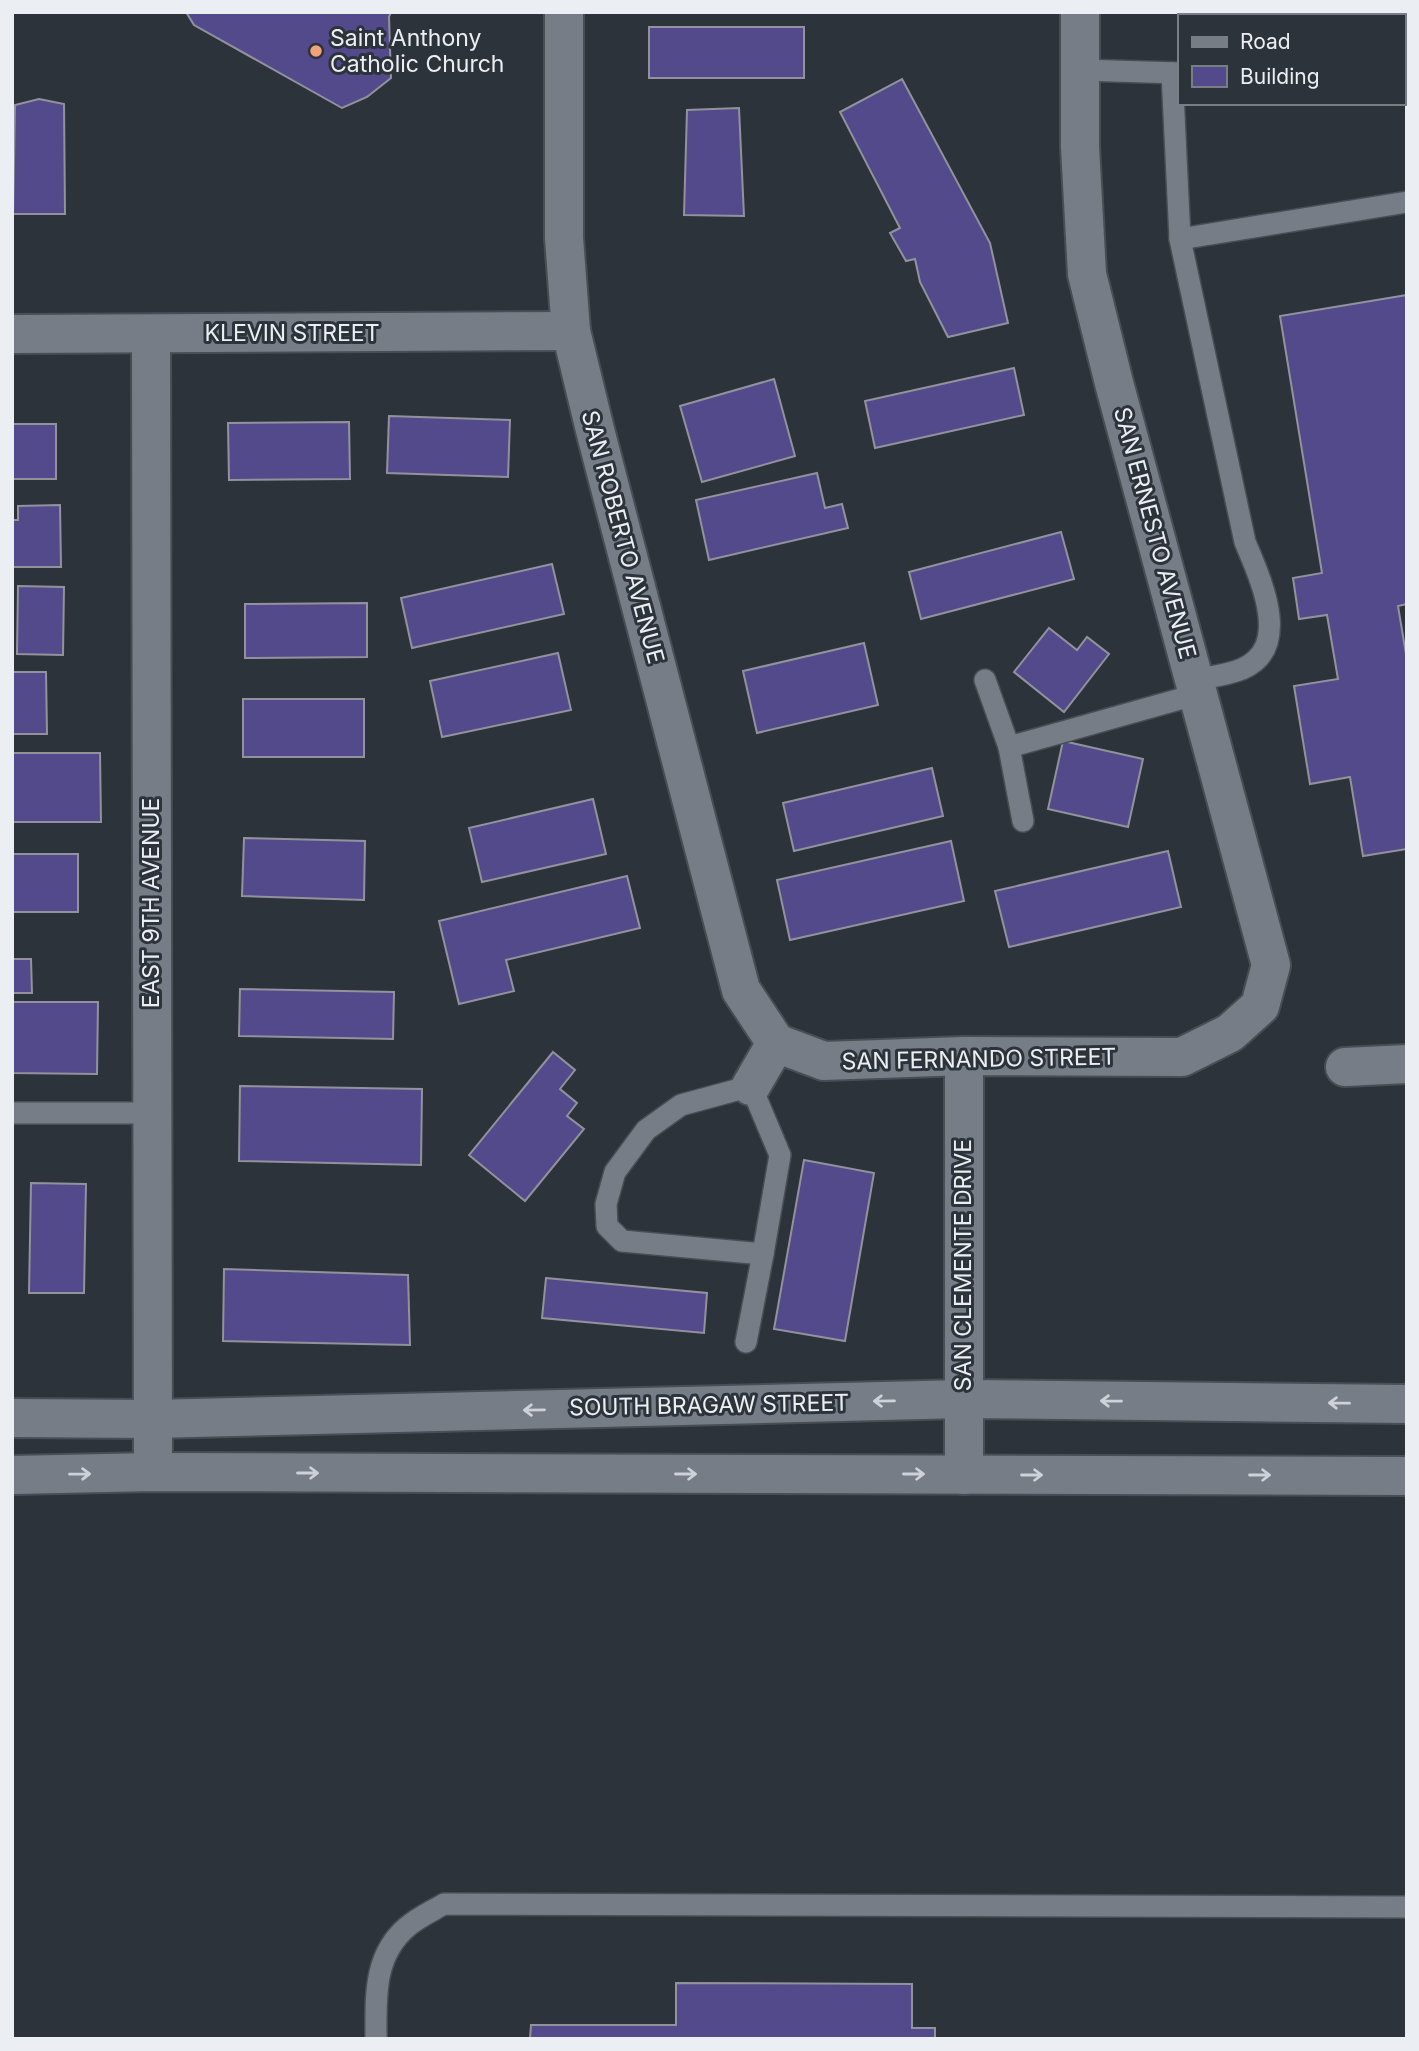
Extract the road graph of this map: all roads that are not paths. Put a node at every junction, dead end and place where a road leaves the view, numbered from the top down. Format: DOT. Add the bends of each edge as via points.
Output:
graph roads {
  1 [pos="564,12"];
  2 [pos="1080,12"];
  3 [pos="1080,70"];
  4 [pos="1175,73"];
  5 [pos="1407,202"];
  6 [pos="1180,239"];
  7 [pos="571,331"];
  8 [pos="12,334"];
  9 [pos="151,334"];
  10 [pos="985,680"];
  11 [pos="1196,687"];
  12 [pos="1009,747"];
  13 [pos="1023,821"];
  14 [pos="1230,1033"];
  15 [pos="776,1043"];
  16 [pos="964,1056"];
  17 [pos="1407,1065"];
  18 [pos="1345,1067"];
  19 [pos="751,1086"];
  20 [pos="12,1113"];
  21 [pos="151,1113"];
  22 [pos="763,1254"];
  23 [pos="746,1342"];
  24 [pos="963,1399"];
  25 [pos="1407,1404"];
  26 [pos="12,1418"];
  27 [pos="151,1419"];
  28 [pos="153,1472"];
  29 [pos="12,1475"];
  30 [pos="964,1475"];
  31 [pos="1407,1476"];
  32 [pos="1407,1907"];
  33 [pos="376,2039"];
  1 -- 7 [label="street, SAN ROBERTO AVENUE" via="564,238"];
  2 -- 3 [label="street, SAN ERNESTO AVENUE"];
  3 -- 4 [label="lane"];
  3 -- 11 [label="street, SAN ERNESTO AVENUE" via="1087,274"];
  4 -- 6 [label="lane"];
  5 -- 6 [label="lane"];
  6 -- 11 [label="lane" via="1245,542 1264,586 1270,627 1267,646 1256,661"];
  7 -- 9 [label="street, KLEVIN STREET"];
  7 -- 15 [label="street, SAN ROBERTO AVENUE" via="741,990"];
  8 -- 9 [label="street, KLEVIN STREET"];
  9 -- 21 [label="street, EAST 9TH AVENUE"];
  10 -- 12 [label="lane"];
  11 -- 12 [label="lane"];
  11 -- 14 [label="street, SAN ERNESTO AVENUE" via="1271,965 1260,1006"];
  12 -- 13 [label="lane"];
  14 -- 16 [label="street, SAN FERNANDO STREET" via="1182,1057"];
  15 -- 16 [label="street, SAN FERNANDO STREET" via="824,1061"];
  15 -- 19 [label="street"];
  16 -- 24 [label="street, SAN CLEMENTE DRIVE"];
  17 -- 18 [label="street"];
  19 -- 22 [label="lane" via="780,1155"];
  19 -- 22 [label="lane" via="681,1105 646,1130 615,1172 606,1204 607,1226 622,1241"];
  20 -- 21 [label="lane"];
  21 -- 27 [label="street, EAST 9TH AVENUE"];
  22 -- 23 [label="lane"];
  25 -- 24 [label="street, SOUTH BRAGAW STREET, one-way"];
  24 -- 27 [label="street, SOUTH BRAGAW STREET, one-way"];
  24 -- 30 [label="street, SAN CLEMENTE DRIVE"];
  26 -- 27 [label="street, SOUTH BRAGAW STREET"];
  27 -- 28 [label="street, EAST 9TH AVENUE"];
  29 -- 28 [label="street, one-way"];
  28 -- 30 [label="street, one-way"];
  30 -- 31 [label="street, one-way"];
  32 -- 33 [label="lane" via="444,1904 408,1925 391,1943 376,1983"];
}
